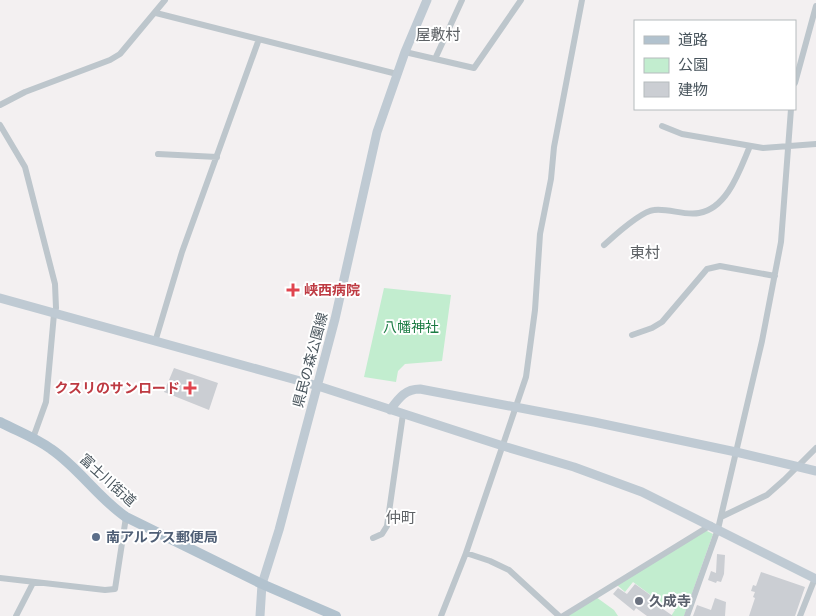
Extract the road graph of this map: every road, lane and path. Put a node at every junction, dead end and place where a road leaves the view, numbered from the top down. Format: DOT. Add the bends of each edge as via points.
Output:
graph roads {
  1 [pos="165,0"];
  2 [pos="427,0"];
  3 [pos="462,0"];
  4 [pos="521,0"];
  5 [pos="582,0"];
  6 [pos="816,6"];
  7 [pos="156,13"];
  8 [pos="259,39"];
  9 [pos="405,52"];
  10 [pos="435,59"];
  11 [pos="397,74"];
  12 [pos="796,79"];
  13 [pos="0,105"];
  14 [pos="791,110"];
  15 [pos="0,125"];
  16 [pos="662,126"];
  17 [pos="816,144"];
  18 [pos="750,146"];
  19 [pos="788,147"];
  20 [pos="158,154"];
  21 [pos="217,156"];
  22 [pos="604,245"];
  23 [pos="775,276"];
  24 [pos="0,298"];
  25 [pos="54,314"];
  26 [pos="632,335"];
  27 [pos="155,342"];
  28 [pos="318,386"];
  29 [pos="517,407"];
  30 [pos="390,410"];
  31 [pos="403,414"];
  32 [pos="0,422"];
  33 [pos="33,438"];
  34 [pos="503,446"];
  35 [pos="816,448"];
  36 [pos="736,452"];
  37 [pos="798,466"];
  38 [pos="816,471"];
  39 [pos="126,517"];
  40 [pos="721,517"];
  41 [pos="714,527"];
  42 [pos="373,538"];
  43 [pos="466,553"];
  44 [pos="0,578"];
  45 [pos="816,579"];
  46 [pos="33,582"];
  47 [pos="262,584"];
  48 [pos="16,616"];
  49 [pos="260,616"];
  50 [pos="336,616"];
  51 [pos="441,616"];
  52 [pos="559,616"];
  53 [pos="564,616"];
  54 [pos="687,616"];
  55 [pos="800,616"];
  1 -- 7 [label="street"];
  2 -- 9 [label="street, 県民の森公園線"];
  3 -- 10 [label="street"];
  4 -- 10 [label="street" via="474,68"];
  5 -- 29 [label="street" via="540,234 528,364"];
  6 -- 12 [label="street"];
  7 -- 8 [label="street"];
  7 -- 13 [label="street" via="120,54 110,60 25,92"];
  8 -- 11 [label="street"];
  8 -- 21 [label="street"];
  9 -- 10 [label="street"];
  9 -- 11 [label="street, 県民の森公園線"];
  11 -- 28 [label="street, 県民の森公園線" via="377,132"];
  14 -- 19 [label="street"];
  15 -- 25 [label="street" via="25,166 55,284"];
  16 -- 18 [label="street" via="682,134"];
  17 -- 19 [label="street"];
  18 -- 19 [label="street"];
  18 -- 22 [label="street" via="732,189 714,207 699,214 652,210 625,226"];
  19 -- 23 [label="street" via="781,242"];
  20 -- 21 [label="street"];
  21 -- 27 [label="street" via="182,252"];
  23 -- 26 [label="street" via="720,266 707,269 662,322"];
  23 -- 36 [label="street"];
  24 -- 25 [label="street"];
  25 -- 27 [label="street"];
  25 -- 33 [label="street" via="46,402"];
  27 -- 28 [label="street"];
  28 -- 30 [label="street"];
  28 -- 47 [label="street, 県民の森公園線"];
  29 -- 30 [label="street" via="412,389"];
  29 -- 34 [label="street"];
  29 -- 36 [label="street"];
  30 -- 31 [label="street"];
  31 -- 34 [label="street"];
  31 -- 42 [label="street" via="387,526 382,534"];
  32 -- 33 [label="main road, 富士川街道"];
  33 -- 39 [label="main road, 富士川街道" via="69,464 108,504"];
  34 -- 41 [label="street" via="612,480"];
  34 -- 43 [label="street"];
  35 -- 37 [label="street"];
  36 -- 37 [label="street"];
  36 -- 40 [label="street"];
  37 -- 38 [label="street"];
  37 -- 40 [label="street" via="767,494"];
  39 -- 46 [label="street" via="115,590"];
  39 -- 47 [label="main road, 富士川街道"];
  40 -- 41 [label="street"];
  41 -- 45 [label="street"];
  41 -- 53 [label="street"];
  41 -- 54 [label="street"];
  43 -- 51 [label="street"];
  43 -- 52 [label="street" via="508,570"];
  44 -- 46 [label="street"];
  45 -- 55 [label="street"];
  46 -- 48 [label="street"];
  47 -- 49 [label="street, 県民の森公園線"];
  47 -- 50 [label="main road, 富士川街道"];
}
